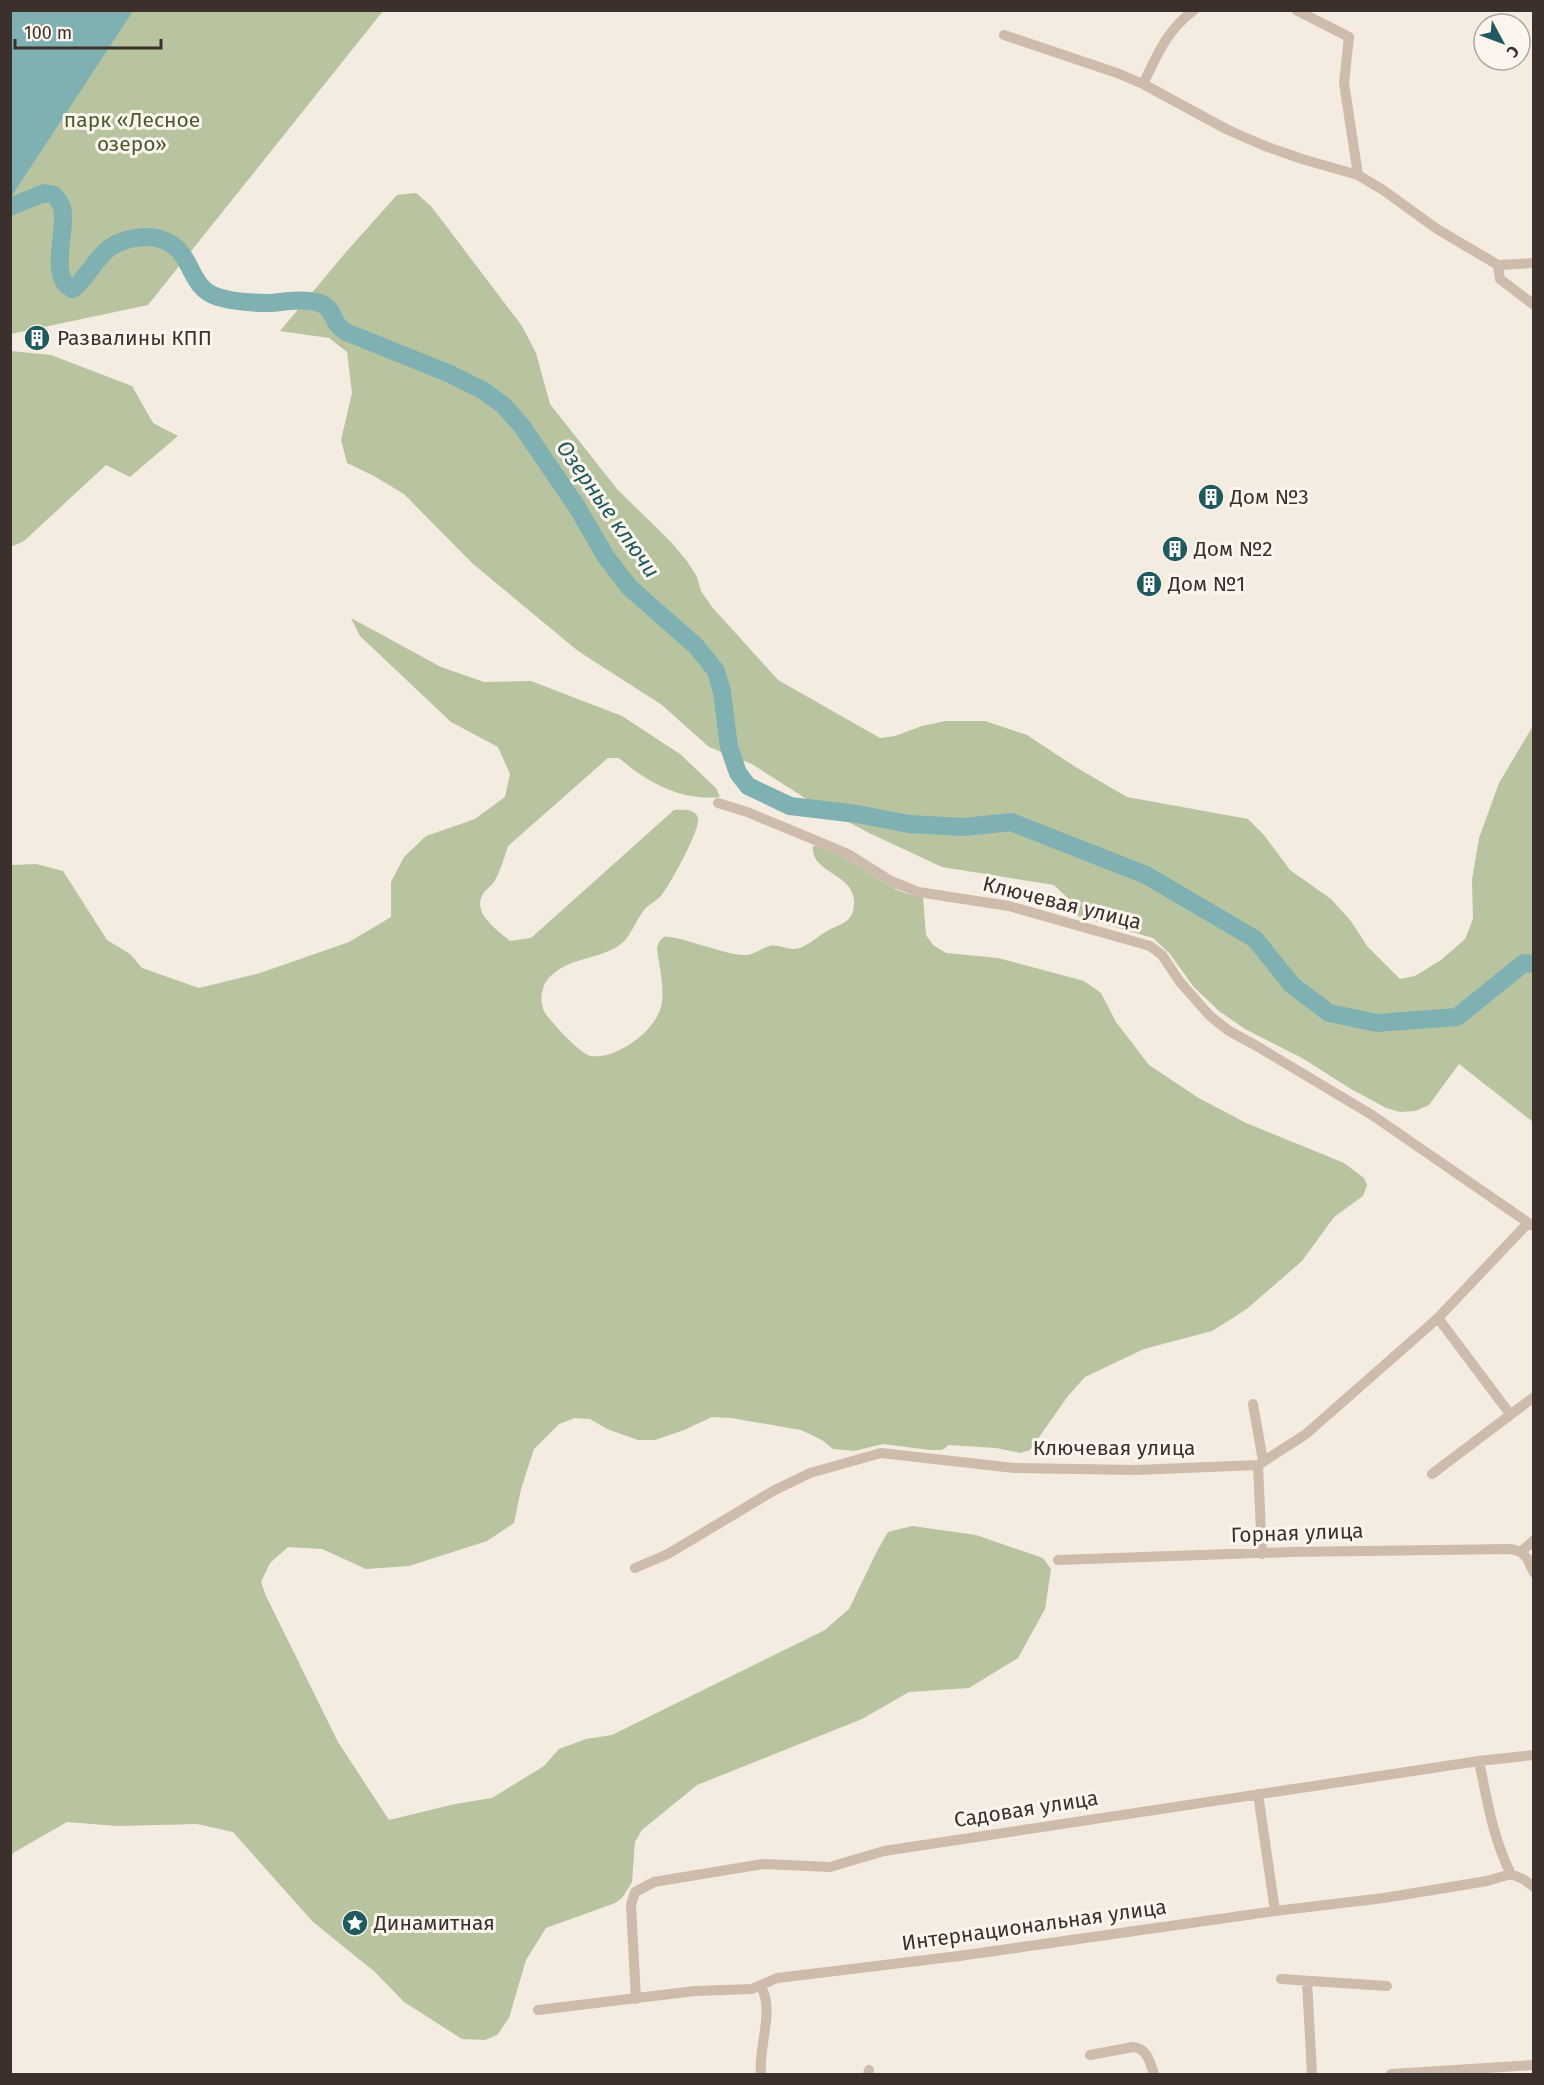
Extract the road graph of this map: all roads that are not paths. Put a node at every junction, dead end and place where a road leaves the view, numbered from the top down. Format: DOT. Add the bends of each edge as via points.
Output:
graph roads {
  1 [pos="1194,10"];
  2 [pos="1296,10"];
  3 [pos="1004,35"];
  4 [pos="1143,84"];
  5 [pos="1358,175"];
  6 [pos="1533,263"];
  7 [pos="1498,265"];
  8 [pos="1533,305"];
  9 [pos="718,803"];
  10 [pos="1531,1225"];
  11 [pos="1438,1318"];
  12 [pos="1533,1397"];
  13 [pos="1253,1404"];
  14 [pos="1510,1414"];
  15 [pos="1260,1463"];
  16 [pos="1432,1474"];
  17 [pos="1533,1540"];
  18 [pos="1521,1552"];
  19 [pos="1262,1554"];
  20 [pos="1058,1560"];
  21 [pos="635,1568"];
  22 [pos="1533,1573"];
  23 [pos="1533,1755"];
  24 [pos="1479,1761"];
  25 [pos="1258,1794"];
  26 [pos="1511,1874"];
  27 [pos="1533,1887"];
  28 [pos="1275,1911"];
  29 [pos="1281,1979"];
  30 [pos="1307,1981"];
  31 [pos="1387,1986"];
  32 [pos="761,1987"];
  33 [pos="636,1999"];
  34 [pos="537,2010"];
  35 [pos="1090,2055"];
  36 [pos="1533,2065"];
  37 [pos="761,2074"];
  38 [pos="1154,2074"];
  39 [pos="1312,2074"];
  40 [pos="1391,2074"];
  1 -- 4 [label="street" via="1164,40"];
  2 -- 5 [label="street" via="1349,37 1344,82"];
  3 -- 4 [label="street"];
  4 -- 5 [label="street" via="1265,146"];
  5 -- 7 [label="street"];
  6 -- 7 [label="street"];
  7 -- 8 [label="street" via="1500,279"];
  9 -- 10 [label="street, Ключевая улица" via="848,854 891,881 918,892 1009,906 1150,946 1162,955 1210,1016 1229,1031 1372,1115"];
  10 -- 11 [label="street, Ключевая улица"];
  11 -- 14 [label="street"];
  11 -- 15 [label="street, Ключевая улица" via="1306,1434"];
  12 -- 14 [label="street"];
  13 -- 15 [label="street"];
  14 -- 16 [label="street"];
  15 -- 19 [label="street"];
  15 -- 21 [label="street, Ключевая улица" via="1136,1470 1014,1468 881,1453 810,1473 668,1554"];
  17 -- 18 [label="street"];
  18 -- 19 [label="street, Горная улица" via="1469,1549"];
  18 -- 22 [label="street"];
  19 -- 20 [label="street, Горная улица"];
  23 -- 24 [label="street, Садовая улица"];
  24 -- 25 [label="street, Садовая улица"];
  24 -- 26 [label="street" via="1493,1830"];
  25 -- 28 [label="street"];
  25 -- 33 [label="street, Садовая улица" via="884,1851 830,1867 764,1864 654,1882 636,1892 631,1900"];
  26 -- 27 [label="street"];
  26 -- 28 [label="street, Интернациональная улица" via="1438,1890"];
  28 -- 32 [label="street, Интернациональная улица" via="777,1978"];
  29 -- 30 [label="street"];
  30 -- 31 [label="street"];
  30 -- 39 [label="street"];
  32 -- 33 [label="street, Интернациональная улица"];
  32 -- 37 [label="street" via="767,2001"];
  33 -- 34 [label="street, Интернациональная улица"];
  35 -- 38 [label="street" via="1139,2047"];
  36 -- 40 [label="street"];
}
